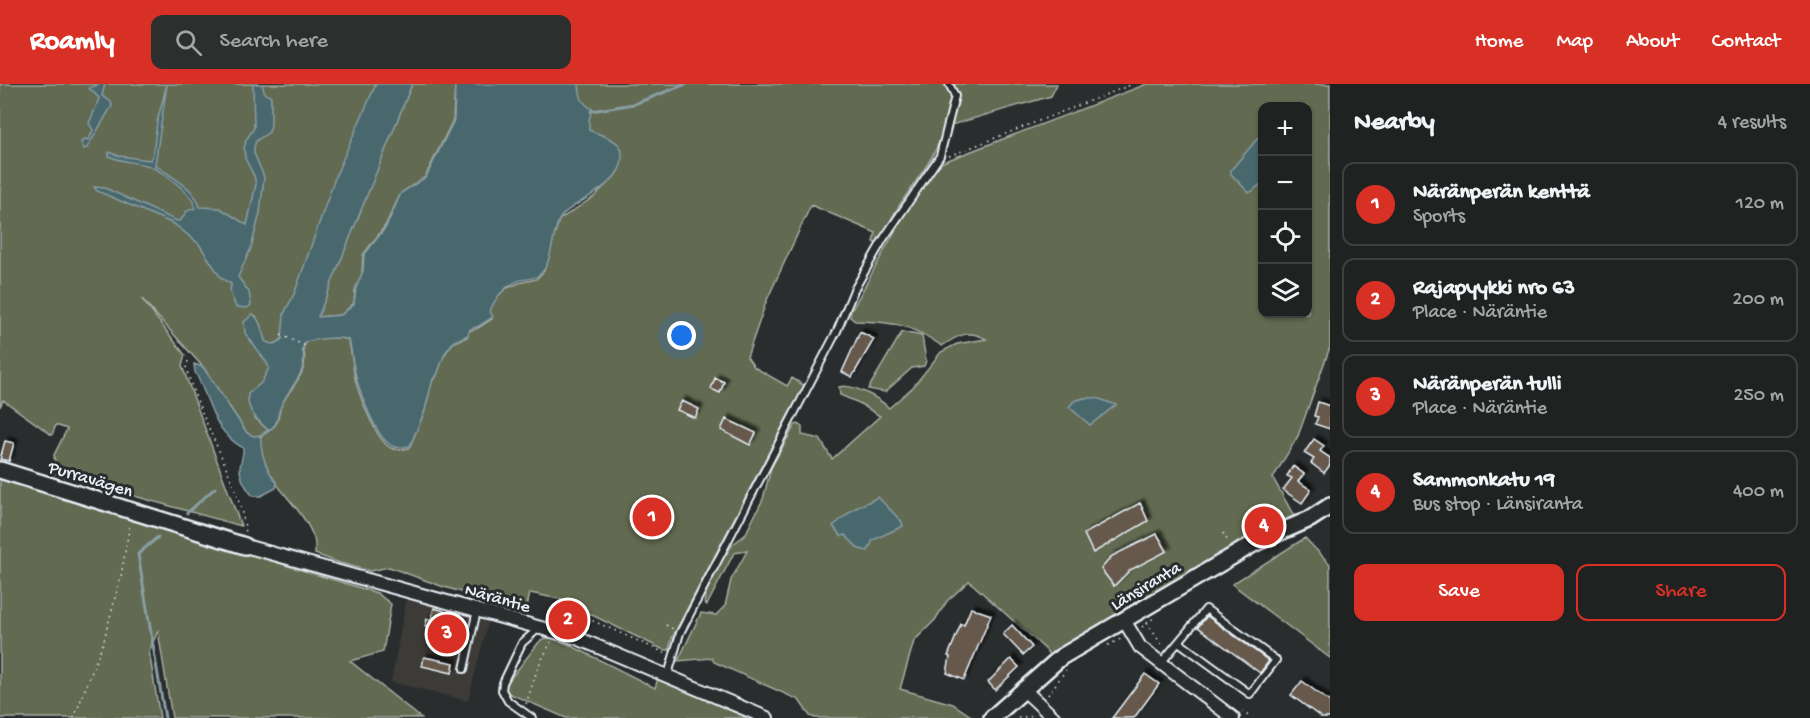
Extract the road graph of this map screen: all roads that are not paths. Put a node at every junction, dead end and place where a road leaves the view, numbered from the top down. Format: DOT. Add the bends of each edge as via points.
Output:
graph roads {
  1 [pos="949,84"];
  2 [pos="0,470"];
  3 [pos="1330,506"];
  4 [pos="245,546"];
  5 [pos="477,609"];
  6 [pos="1124,620"];
  7 [pos="539,627"];
  8 [pos="1180,643"];
  9 [pos="1165,659"];
  10 [pos="464,669"];
  11 [pos="668,675"];
  12 [pos="1023,689"];
  13 [pos="1237,715"];
  14 [pos="532,718"];
  15 [pos="767,718"];
  16 [pos="992,718"];
  17 [pos="1054,718"];
  1 -- 11 [label="lane" via="955,96 940,156 854,290 837,331 680,633"];
  2 -- 4 [label="street, Purravägen"];
  3 -- 6 [label="street, Länsiranta" via="1255,543"];
  4 -- 5 [label="street, Näräntie"];
  5 -- 7 [label="street, Näräntie"];
  5 -- 10 [label="lane"];
  6 -- 9 [label="street" via="1140,647"];
  6 -- 12 [label="street, Länsiranta" via="1061,657"];
  7 -- 11 [label="street, Näräntie"];
  7 -- 14 [label="lane" via="522,643 502,690 508,701"];
  8 -- 8 [label="lane" via="1250,694 1276,660 1206,609"];
  8 -- 9 [label="lane"];
  9 -- 13 [label="street"];
  11 -- 15 [label="street, Näräntie"];
  12 -- 16 [label="street, Länsiranta"];
  12 -- 17 [label="street"];
}
